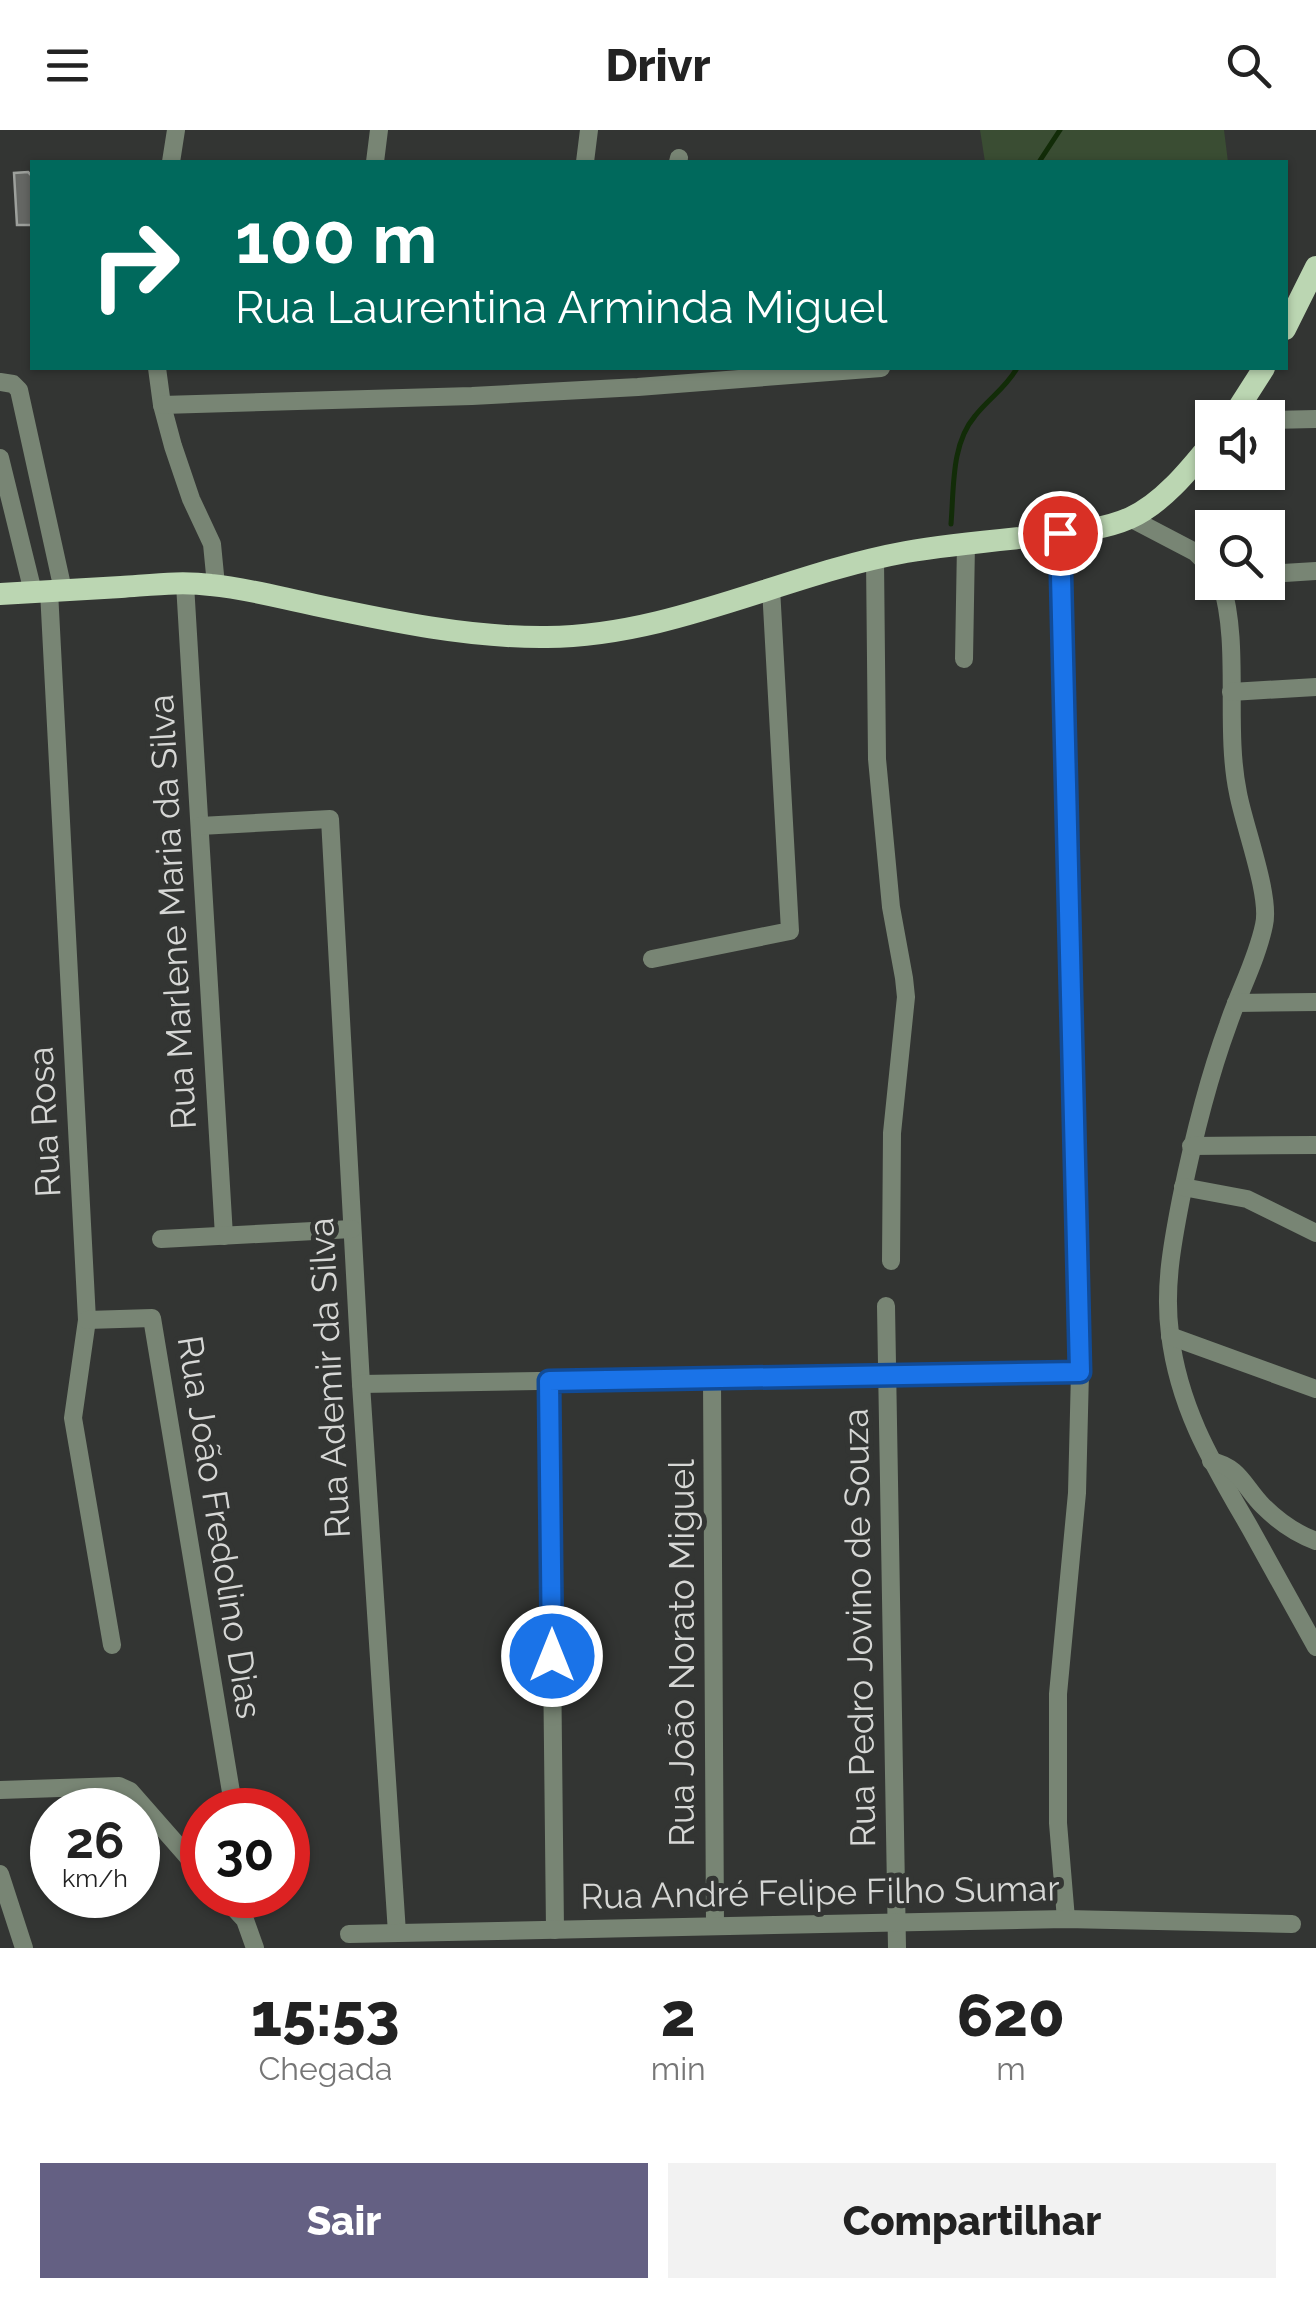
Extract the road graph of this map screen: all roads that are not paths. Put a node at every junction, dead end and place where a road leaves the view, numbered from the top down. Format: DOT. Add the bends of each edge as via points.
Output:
graph roads {
  1 [pos="176,130"];
  2 [pos="379,130"];
  3 [pos="589,130"];
  4 [pos="171,160"];
  5 [pos="375,160"];
  6 [pos="585,160"];
  7 [pos="1316,267"];
  8 [pos="1288,323"];
  9 [pos="157,370"];
  10 [pos="855,370"];
  11 [pos="1263,370"];
  12 [pos="0,382"];
  13 [pos="1244,400"];
  14 [pos="162,405"];
  15 [pos="1285,420"];
  16 [pos="1316,420"];
  17 [pos="0,458"];
  18 [pos="1195,463"];
  19 [pos="1130,518"];
  20 [pos="1060,533"];
  21 [pos="966,544"];
  22 [pos="1195,552"];
  23 [pos="874,559"];
  24 [pos="1316,571"];
  25 [pos="1285,573"];
  26 [pos="185,584"];
  27 [pos="216,585"];
  28 [pos="771,588"];
  29 [pos="49,591"];
  30 [pos="0,594"];
  31 [pos="1226,600"];
  32 [pos="964,659"];
  33 [pos="1316,687"];
  34 [pos="1231,692"];
  35 [pos="200,826"];
  36 [pos="652,958"];
  37 [pos="1316,1002"];
  38 [pos="1236,1003"];
  39 [pos="1316,1145"];
  40 [pos="1191,1146"];
  41 [pos="1183,1187"];
  42 [pos="352,1229"];
  43 [pos="1316,1234"];
  44 [pos="224,1236"];
  45 [pos="161,1239"];
  46 [pos="891,1261"];
  47 [pos="886,1306"];
  48 [pos="87,1320"];
  49 [pos="1170,1336"];
  50 [pos="1080,1372"];
  51 [pos="888,1376"];
  52 [pos="712,1378"];
  53 [pos="549,1381"];
  54 [pos="361,1384"];
  55 [pos="1316,1389"];
  56 [pos="1211,1461"];
  57 [pos="1316,1541"];
  58 [pos="1313,1638"];
  59 [pos="112,1645"];
  60 [pos="230,1788"];
  61 [pos="0,1790"];
  62 [pos="180,1847"];
  63 [pos="0,1874"];
  64 [pos="243,1918"];
  65 [pos="1066,1919"];
  66 [pos="896,1923"];
  67 [pos="1292,1924"];
  68 [pos="715,1926"];
  69 [pos="555,1930"];
  70 [pos="396,1933"];
  71 [pos="350,1934"];
  72 [pos="446,1940"];
  73 [pos="24,1948"];
  74 [pos="255,1948"];
  75 [pos="897,1948"];
  1 -- 4 [label="street"];
  2 -- 5 [label="street"];
  3 -- 6 [label="street"];
  7 -- 8 [label="main road"];
  9 -- 14 [label="street"];
  10 -- 14 [label="street" via="472,396"];
  11 -- 13 [label="main road"];
  12 -- 29 [label="street" via="19,390"];
  14 -- 27 [label="street" via="212,544"];
  15 -- 16 [label="street"];
  17 -- 29 [label="street"];
  18 -- 19 [label="main road"];
  19 -- 20 [label="main road"];
  19 -- 22 [label="street"];
  20 -- 21 [label="main road"];
  20 -- 50 [label="street"];
  21 -- 23 [label="main road"];
  21 -- 32 [label="street"];
  23 -- 28 [label="main road"];
  23 -- 46 [label="street" via="877,759 906,997 893,1122"];
  24 -- 25 [label="street"];
  26 -- 27 [label="main road"];
  26 -- 29 [label="main road"];
  26 -- 35 [label="street, Rua Marlene Maria da Silva"];
  27 -- 28 [label="main road" via="428,626 544,638 628,630"];
  28 -- 36 [label="street" via="790,931"];
  29 -- 30 [label="main road"];
  29 -- 48 [label="street, Rua Rosa"];
  31 -- 34 [label="street"];
  33 -- 34 [label="street"];
  34 -- 38 [label="street" via="1237,789 1266,915"];
  35 -- 42 [label="street, Rua Ademir da Silva" via="330,819"];
  35 -- 44 [label="street, Rua Marlene Maria da Silva"];
  37 -- 38 [label="street"];
  38 -- 40 [label="street"];
  39 -- 40 [label="street"];
  40 -- 41 [label="street"];
  41 -- 43 [label="street" via="1248,1199"];
  41 -- 49 [label="street" via="1168,1273"];
  42 -- 44 [label="street"];
  42 -- 54 [label="street, Rua Ademir da Silva"];
  44 -- 45 [label="street"];
  47 -- 51 [label="street, Rua Pedro Jovino de Souza"];
  48 -- 59 [label="street, Rua Rosa" via="73,1418"];
  48 -- 60 [label="street, Rua João Fredolino Dias" via="152,1318"];
  49 -- 55 [label="street"];
  49 -- 56 [label="street" via="1186,1402"];
  50 -- 51 [label="street"];
  50 -- 65 [label="street" via="1058,1694"];
  51 -- 52 [label="street"];
  51 -- 66 [label="street, Rua Pedro Jovino de Souza"];
  52 -- 53 [label="street"];
  52 -- 68 [label="street, Rua João Norato Miguel"];
  53 -- 54 [label="street"];
  53 -- 69 [label="street"];
  54 -- 70 [label="street, Rua Ademir da Silva"];
  56 -- 57 [label="street" via="1236,1472 1280,1521"];
  56 -- 58 [label="street"];
  61 -- 62 [label="street" via="119,1786"];
  63 -- 73 [label="street"];
  64 -- 74 [label="street"];
  65 -- 66 [label="street, Rua André Felipe Filho Sumar"];
  65 -- 67 [label="street, Rua André Felipe Filho Sumar"];
  66 -- 68 [label="street, Rua André Felipe Filho Sumar"];
  66 -- 75 [label="street, Rua Pedro Jovino de Souza"];
  68 -- 69 [label="street, Rua André Felipe Filho Sumar"];
  69 -- 72 [label="street, Rua André Felipe Filho Sumar"];
  70 -- 71 [label="street, Rua André Felipe Filho Sumar"];
  70 -- 72 [label="street, Rua André Felipe Filho Sumar"];
}
